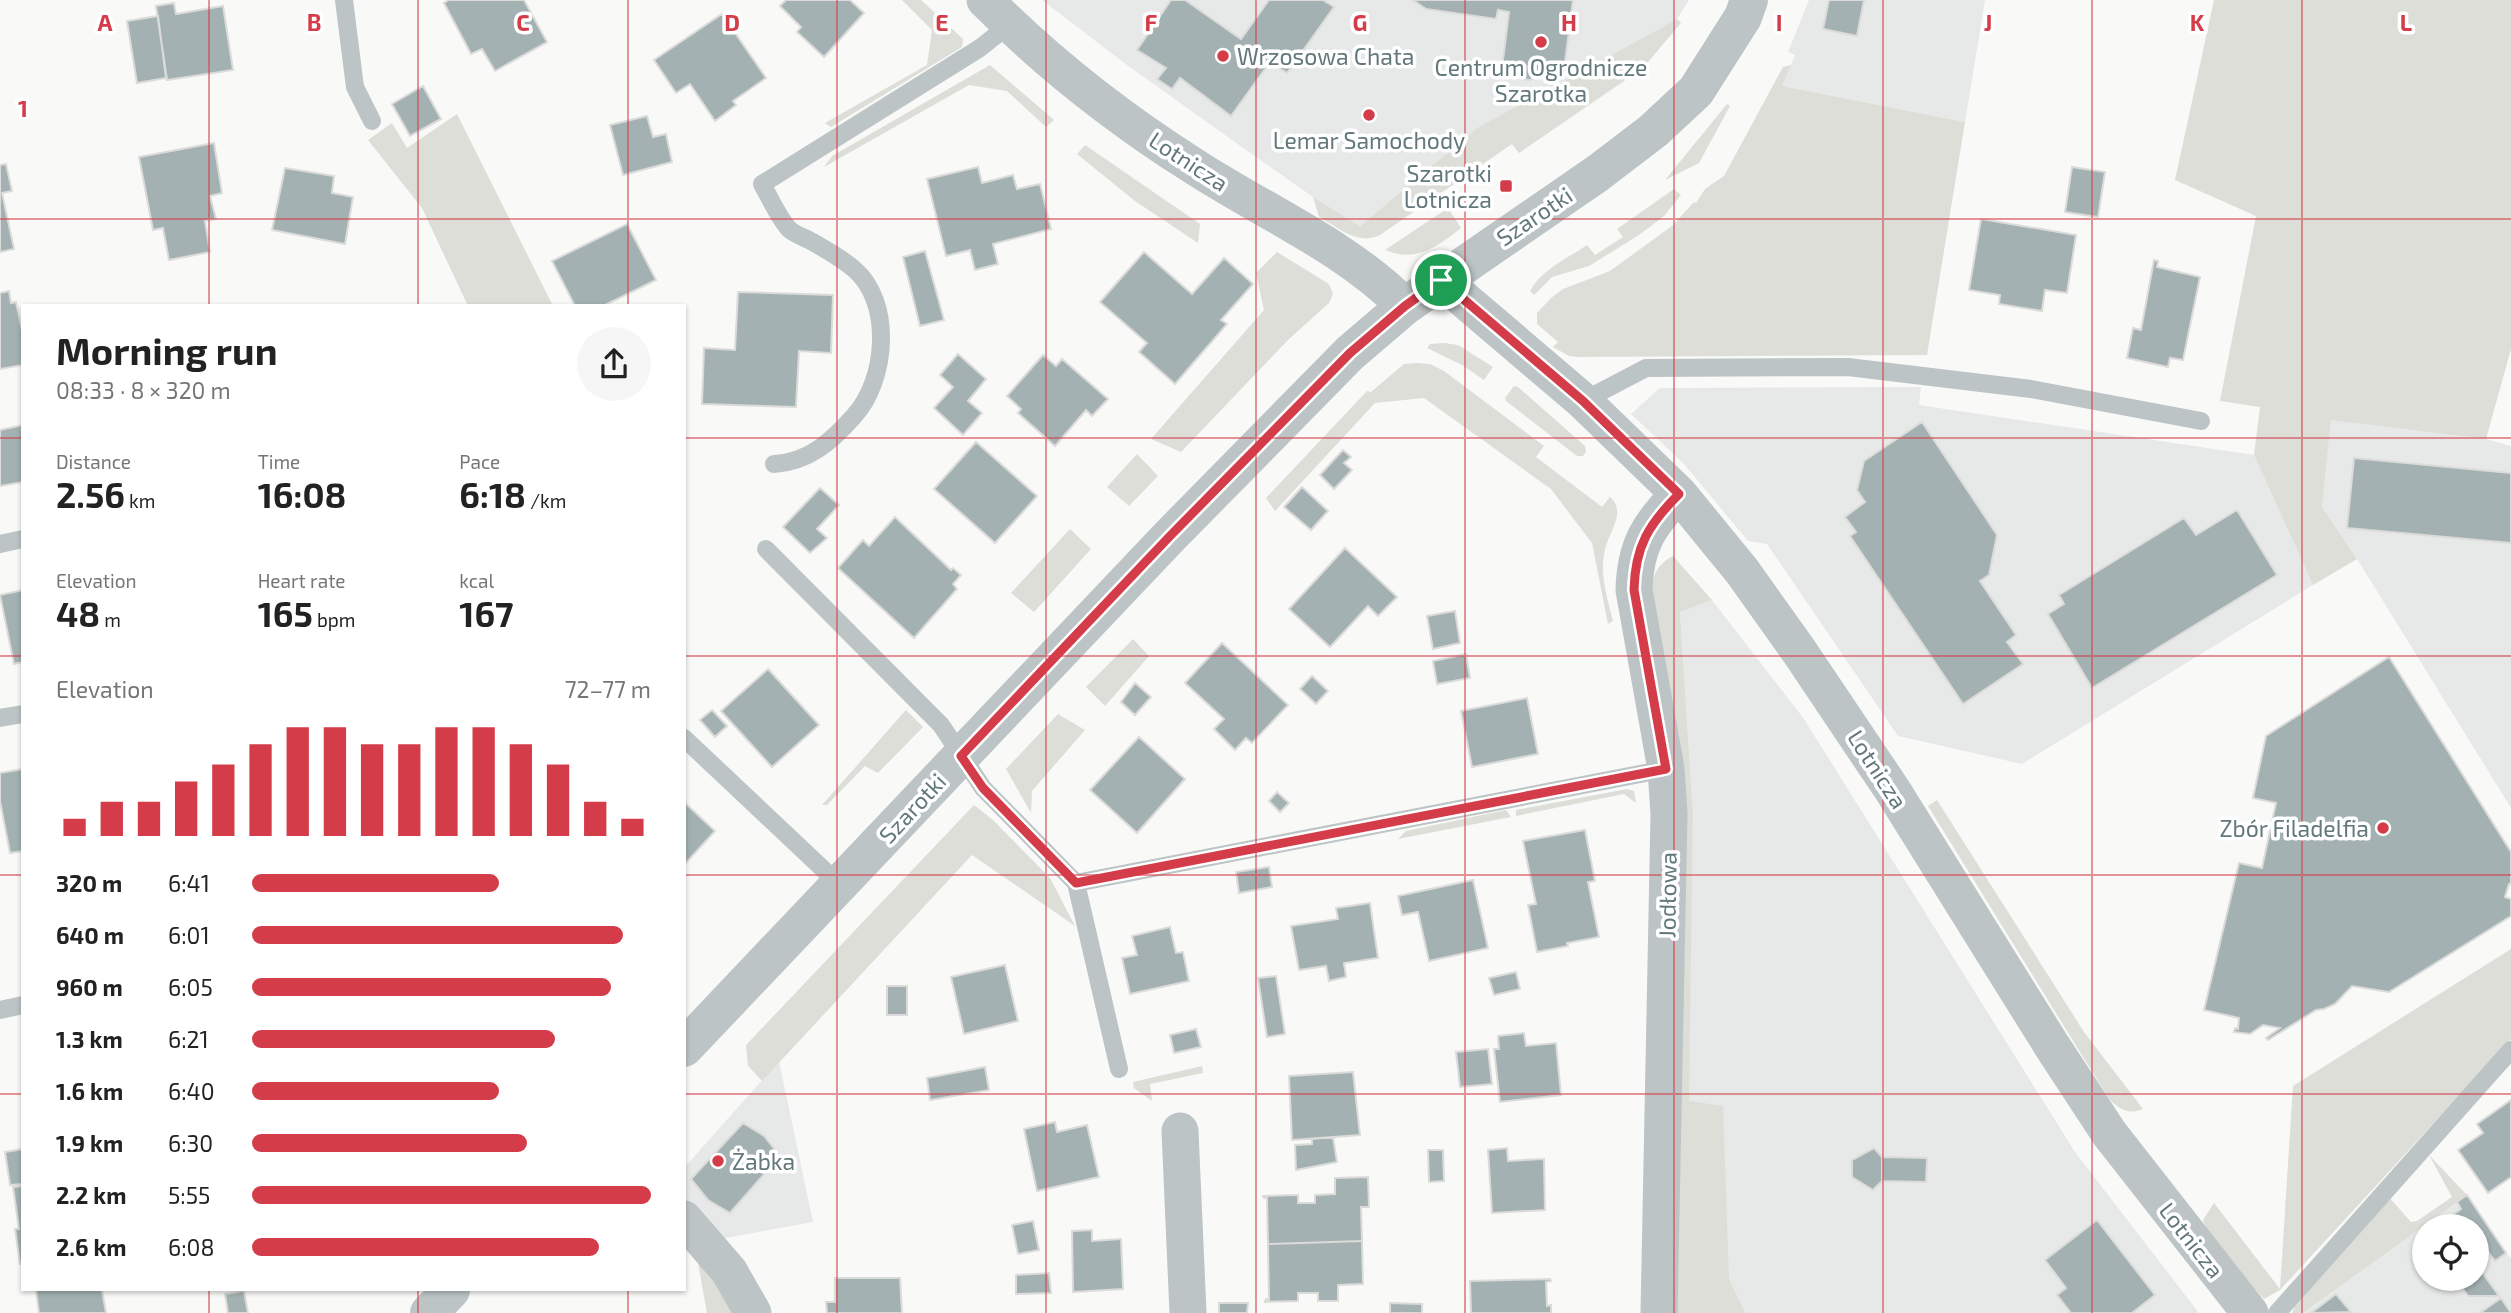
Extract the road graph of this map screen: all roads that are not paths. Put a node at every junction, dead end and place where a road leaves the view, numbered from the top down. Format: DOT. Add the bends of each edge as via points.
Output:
graph roads {
  1 [pos="344,0"];
  2 [pos="1749,0"];
  3 [pos="997,12"];
  4 [pos="372,121"];
  5 [pos="1441,280"];
  6 [pos="1405,306"];
  7 [pos="1583,401"];
  8 [pos="2201,421"];
  9 [pos="774,464"];
  10 [pos="1679,494"];
  11 [pos="21,539"];
  12 [pos="0,544"];
  13 [pos="766,549"];
  14 [pos="21,714"];
  15 [pos="0,718"];
  16 [pos="686,740"];
  17 [pos="961,756"];
  18 [pos="1666,769"];
  19 [pos="1076,883"];
  20 [pos="840,885"];
  21 [pos="21,1005"];
  22 [pos="0,1010"];
  23 [pos="686,1046"];
  24 [pos="2511,1050"];
  25 [pos="1119,1069"];
  26 [pos="1180,1131"];
  27 [pos="686,1221"];
  28 [pos="450,1291"];
  29 [pos="429,1313"];
  30 [pos="753,1313"];
  31 [pos="1188,1313"];
  32 [pos="1659,1313"];
  33 [pos="2250,1313"];
  34 [pos="2277,1313"];
  1 -- 4 [label="lane" via="355,87"];
  2 -- 5 [label="street, Szarotki" via="1744,17 1696,91 1653,131"];
  3 -- 6 [label="street, Lotnicza" via="1080,86 1136,128 1357,264"];
  3 -- 9 [label="lane" via="980,48 762,184 789,229 836,255 870,287 881,329 874,377 860,410 835,438 807,457"];
  5 -- 6 [label="street, Szarotki"];
  5 -- 7 [label="street, Lotnicza"];
  6 -- 17 [label="street, Szarotki" via="1350,353"];
  7 -- 8 [label="lane" via="1646,368 1848,367 2031,389"];
  7 -- 10 [label="street, Lotnicza"];
  10 -- 18 [label="street, Jodłowa" via="1647,531 1634,567 1634,590"];
  10 -- 33 [label="street, Lotnicza" via="1742,571 1894,791 2109,1133"];
  11 -- 12 [label="lane"];
  13 -- 17 [label="lane" via="941,725"];
  14 -- 15 [label="lane"];
  16 -- 20 [label="lane"];
  17 -- 19 [label="lane" via="983,788"];
  17 -- 20 [label="street, Szarotki"];
  18 -- 19 [label="lane"];
  18 -- 32 [label="street, Jodłowa"];
  19 -- 25 [label="lane"];
  20 -- 23 [label="street, Szarotki"];
  21 -- 22 [label="lane"];
  24 -- 34 [label="lane"];
  26 -- 31 [label="street"];
  27 -- 30 [label="street" via="729,1271"];
  28 -- 29 [label="street"];
}
